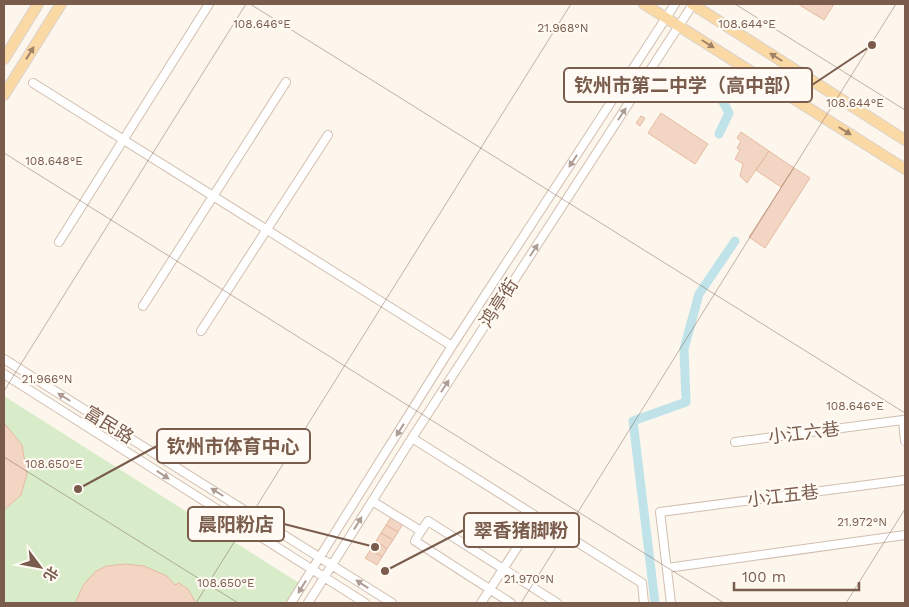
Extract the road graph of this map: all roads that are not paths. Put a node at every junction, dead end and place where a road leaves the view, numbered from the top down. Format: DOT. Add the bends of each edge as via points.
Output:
graph roads {
  1 [pos="38,4"];
  2 [pos="61,4"];
  3 [pos="209,4"];
  4 [pos="644,4"];
  5 [pos="675,4"];
  6 [pos="693,4"];
  7 [pos="666,18"];
  8 [pos="679,26"];
  9 [pos="4,59"];
  10 [pos="286,82"];
  11 [pos="33,84"];
  12 [pos="4,95"];
  13 [pos="328,135"];
  14 [pos="123,140"];
  15 [pos="905,140"];
  16 [pos="905,169"];
  17 [pos="213,196"];
  18 [pos="267,230"];
  19 [pos="59,242"];
  20 [pos="142,306"];
  21 [pos="201,331"];
  22 [pos="452,346"];
  23 [pos="4,359"];
  24 [pos="4,374"];
  25 [pos="904,418"];
  26 [pos="412,438"];
  27 [pos="905,441"];
  28 [pos="735,442"];
  29 [pos="905,480"];
  30 [pos="372,501"];
  31 [pos="537,517"];
  32 [pos="421,531"];
  33 [pos="905,535"];
  34 [pos="320,557"];
  35 [pos="332,564"];
  36 [pos="666,568"];
  37 [pos="504,569"];
  38 [pos="312,570"];
  39 [pos="324,578"];
  40 [pos="490,590"];
  41 [pos="291,603"];
  42 [pos="308,603"];
  43 [pos="364,603"];
  44 [pos="392,603"];
  45 [pos="481,603"];
  46 [pos="511,603"];
  47 [pos="556,603"];
  48 [pos="644,603"];
  49 [pos="671,603"];
  1 -- 9 [label="main road"];
  12 -- 2 [label="main road, one-way"];
  3 -- 14 [label="street"];
  4 -- 7 [label="main road"];
  5 -- 7 [label="street, 鸿亭街"];
  6 -- 8 [label="street, 鸿亭街"];
  15 -- 6 [label="main road, one-way"];
  7 -- 8 [label="main road"];
  7 -- 22 [label="street, 鸿亭街, one-way"];
  8 -- 16 [label="main road, one-way"];
  26 -- 8 [label="street, 鸿亭街, one-way"];
  10 -- 17 [label="street"];
  11 -- 14 [label="street"];
  13 -- 18 [label="street"];
  14 -- 17 [label="street"];
  14 -- 19 [label="street"];
  17 -- 18 [label="street"];
  17 -- 20 [label="street"];
  18 -- 21 [label="street"];
  18 -- 22 [label="street"];
  22 -- 34 [label="street, 鸿亭街, one-way"];
  34 -- 23 [label="street, 富民路, one-way"];
  24 -- 38 [label="street, 富民路, one-way"];
  25 -- 27 [label="street"];
  25 -- 28 [label="street, 小江六巷"];
  26 -- 30 [label="street, 鸿亭街"];
  26 -- 31 [label="street"];
  29 -- 36 [label="street, 小江五巷" via="660,512"];
  30 -- 32 [label="street"];
  35 -- 30 [label="street, 鸿亭街, one-way"];
  31 -- 37 [label="street"];
  31 -- 48 [label="street" via="642,583"];
  32 -- 37 [label="street" via="428,522"];
  32 -- 40 [label="street" via="415,541"];
  33 -- 36 [label="street"];
  34 -- 35 [label="street, 富民路"];
  34 -- 38 [label="street, 鸿亭街"];
  35 -- 39 [label="street, 鸿亭街"];
  44 -- 35 [label="street, 富民路, one-way"];
  36 -- 49 [label="street"];
  37 -- 40 [label="street"];
  37 -- 47 [label="street"];
  38 -- 39 [label="street, 富民路"];
  38 -- 41 [label="street, 鸿亭街, one-way"];
  39 -- 42 [label="street, 鸿亭街"];
  39 -- 43 [label="street, 富民路"];
  40 -- 45 [label="street"];
  40 -- 46 [label="street"];
}
